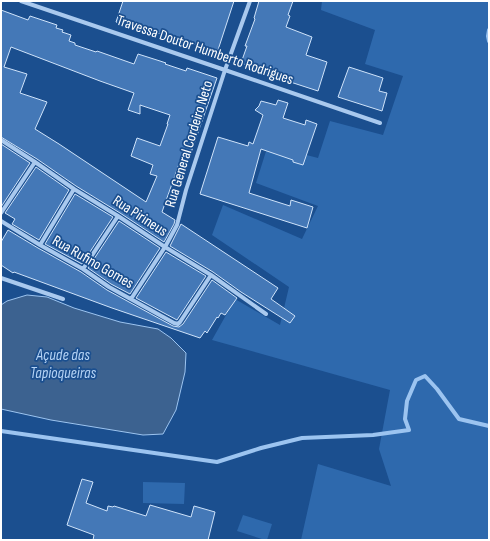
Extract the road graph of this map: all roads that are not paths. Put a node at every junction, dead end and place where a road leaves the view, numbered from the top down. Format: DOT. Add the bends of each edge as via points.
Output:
graph roads {
  1 [pos="21,1"];
  2 [pos="250,1"];
  3 [pos="225,70"];
  4 [pos="380,123"];
  5 [pos="1,140"];
  6 [pos="35,162"];
  7 [pos="74,189"];
  8 [pos="1,213"];
  9 [pos="118,216"];
  10 [pos="1,220"];
  11 [pos="40,245"];
  12 [pos="165,247"];
  13 [pos="83,269"];
  14 [pos="211,275"];
  15 [pos="1,278"];
  16 [pos="63,299"];
  17 [pos="131,299"];
  18 [pos="266,314"];
  1 -- 3 [label="street, Travessa Doutor Humberto Rodrigues"];
  2 -- 3 [label="street, Rua General Cordeiro Neto"];
  3 -- 4 [label="street, Travessa Doutor Humberto Rodrigues"];
  3 -- 12 [label="street, Rua General Cordeiro Neto" via="177,225"];
  5 -- 6 [label="street, Rua Pirineus"];
  6 -- 7 [label="street, Rua Pirineus"];
  6 -- 8 [label="street"];
  7 -- 9 [label="street, Rua Pirineus"];
  7 -- 11 [label="street"];
  9 -- 12 [label="street, Rua Pirineus"];
  9 -- 13 [label="street"];
  10 -- 11 [label="street, Rua Rufino Gomes"];
  11 -- 13 [label="street, Rua Rufino Gomes"];
  12 -- 14 [label="street, Rua Pirineus"];
  12 -- 17 [label="street, Rua General Cordeiro Neto"];
  13 -- 17 [label="street, Rua Rufino Gomes"];
  14 -- 17 [label="street, Rua Rufino Gomes" via="178,324"];
  14 -- 18 [label="street, Rua Pirineus"];
  15 -- 16 [label="street"];
}
